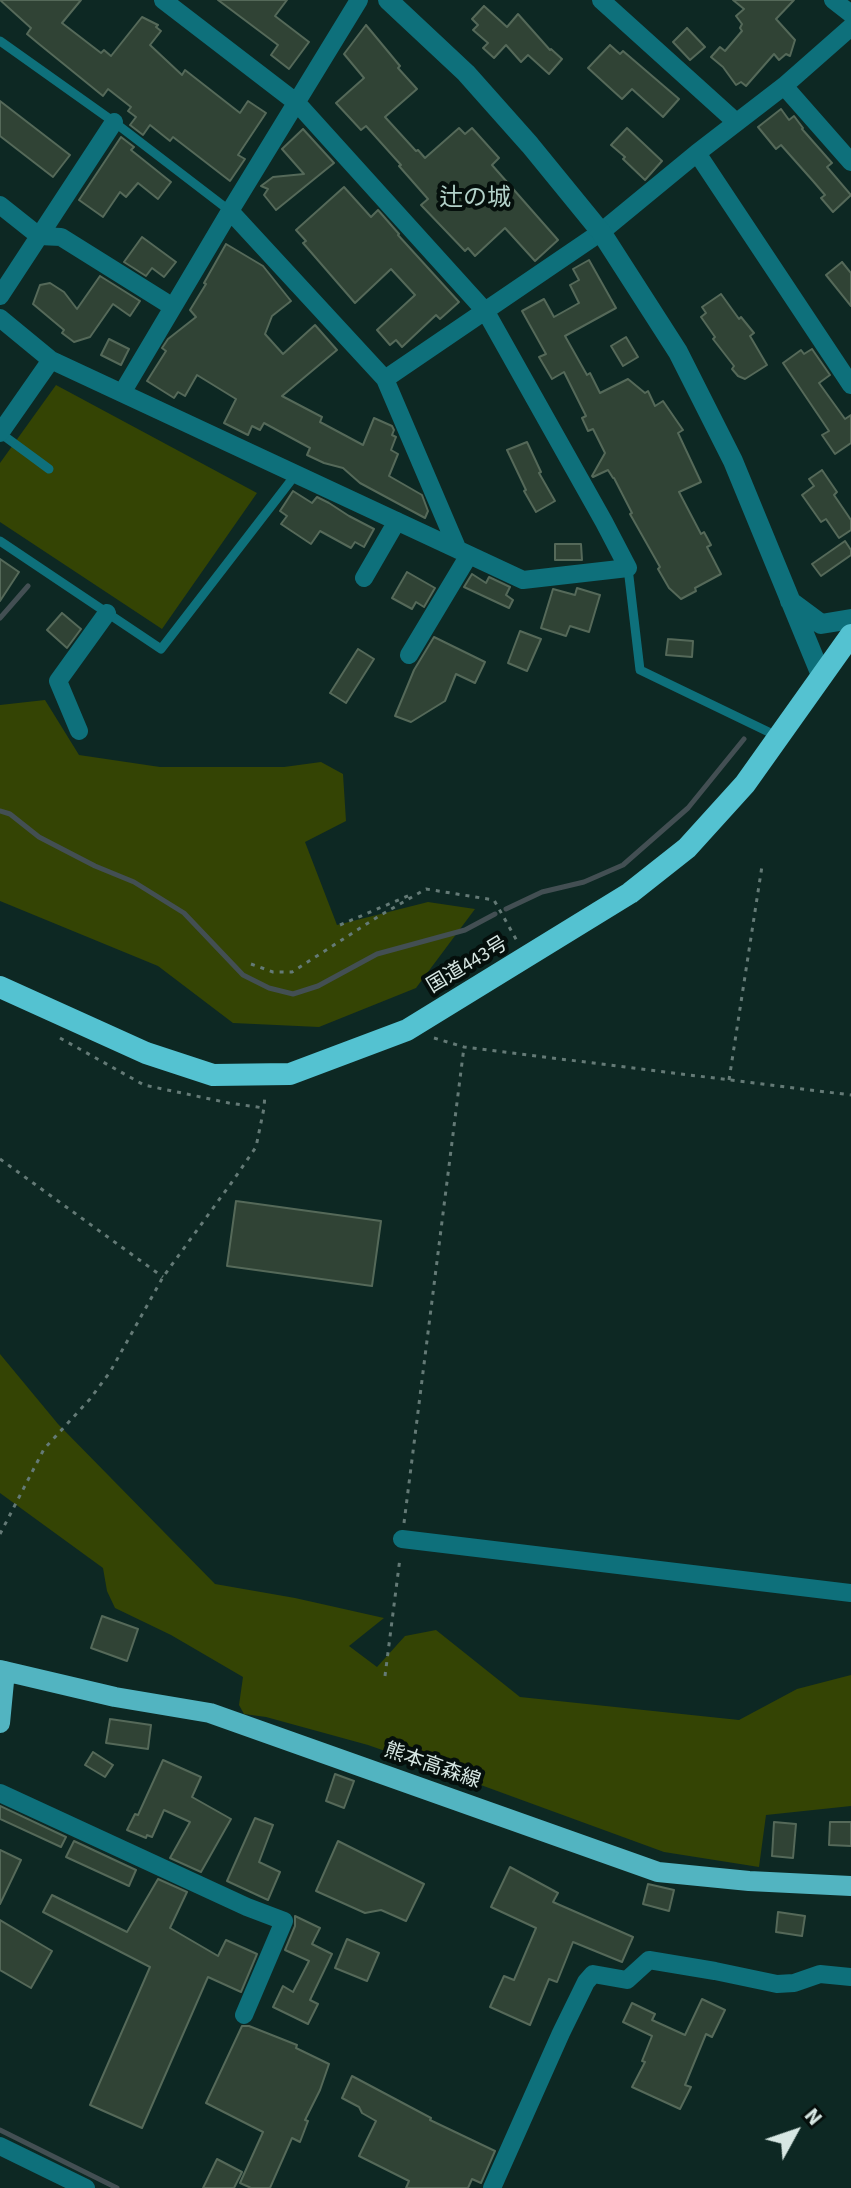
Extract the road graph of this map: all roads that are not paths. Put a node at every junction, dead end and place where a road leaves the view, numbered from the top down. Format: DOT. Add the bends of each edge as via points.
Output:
graph roads {
  1 [pos="163,0"];
  2 [pos="359,0"];
  3 [pos="388,0"];
  4 [pos="601,0"];
  5 [pos="833,0"];
  6 [pos="851,14"];
  7 [pos="851,27"];
  8 [pos="0,41"];
  9 [pos="784,86"];
  10 [pos="297,103"];
  11 [pos="114,122"];
  12 [pos="736,122"];
  13 [pos="697,153"];
  14 [pos="851,162"];
  15 [pos="0,205"];
  16 [pos="230,211"];
  17 [pos="601,232"];
  18 [pos="39,236"];
  19 [pos="0,296"];
  20 [pos="173,307"];
  21 [pos="486,312"];
  22 [pos="0,318"];
  23 [pos="51,360"];
  24 [pos="385,379"];
  25 [pos="851,385"];
  26 [pos="122,393"];
  27 [pos="0,433"];
  28 [pos="49,469"];
  29 [pos="296,474"];
  30 [pos="397,521"];
  31 [pos="0,541"];
  32 [pos="463,552"];
  33 [pos="628,568"];
  34 [pos="364,578"];
  35 [pos="790,601"];
  36 [pos="107,613"];
  37 [pos="851,619"];
  38 [pos="851,635"];
  39 [pos="409,655"];
  40 [pos="821,675"];
  41 [pos="79,731"];
  42 [pos="779,737"];
  43 [pos="0,987"];
  44 [pos="402,1539"];
  45 [pos="851,1593"];
  46 [pos="2,1670"];
  47 [pos="0,1723"];
  48 [pos="0,1793"];
  49 [pos="851,1886"];
  50 [pos="851,1977"];
  51 [pos="244,2015"];
  52 [pos="0,2146"];
  53 [pos="86,2188"];
  54 [pos="492,2188"];
  1 -- 10 [label="street"];
  2 -- 10 [label="street"];
  3 -- 17 [label="street" via="466,73"];
  4 -- 12 [label="street"];
  5 -- 6 [label="street"];
  7 -- 9 [label="street"];
  8 -- 11 [label="lane"];
  9 -- 12 [label="street"];
  9 -- 14 [label="street"];
  10 -- 16 [label="street"];
  10 -- 21 [label="street"];
  11 -- 16 [label="lane"];
  11 -- 18 [label="street"];
  12 -- 13 [label="street"];
  13 -- 17 [label="street"];
  13 -- 25 [label="street"];
  15 -- 18 [label="street"];
  16 -- 20 [label="street"];
  16 -- 24 [label="street"];
  17 -- 21 [label="street"];
  17 -- 35 [label="street" via="678,352 733,461"];
  18 -- 19 [label="street"];
  18 -- 20 [label="street" via="61,237"];
  20 -- 26 [label="street"];
  21 -- 24 [label="street"];
  21 -- 33 [label="street"];
  22 -- 23 [label="street"];
  23 -- 26 [label="street"];
  23 -- 27 [label="street"];
  24 -- 32 [label="street"];
  26 -- 29 [label="street"];
  27 -- 28 [label="lane"];
  29 -- 30 [label="street"];
  29 -- 36 [label="lane" via="161,649"];
  30 -- 32 [label="street"];
  30 -- 34 [label="street"];
  31 -- 36 [label="lane"];
  32 -- 33 [label="street" via="523,580"];
  32 -- 39 [label="street"];
  33 -- 42 [label="lane" via="640,670"];
  35 -- 37 [label="street" via="821,624"];
  35 -- 40 [label="street"];
  36 -- 41 [label="street" via="58,681"];
  38 -- 40 [label="highway, 国道443号"];
  40 -- 42 [label="highway, 国道443号"];
  42 -- 43 [label="highway, 国道443号" via="687,848 630,893 407,1030 290,1074 213,1075 146,1053"];
  44 -- 45 [label="street"];
  46 -- 47 [label="main road"];
  46 -- 49 [label="main road, 熊本高森線" via="210,1713 658,1872"];
  48 -- 51 [label="street" via="284,1921"];
  50 -- 54 [label="street" via="820,1974 777,1984 649,1960 627,1980 593,1974"];
  52 -- 53 [label="street"];
}
